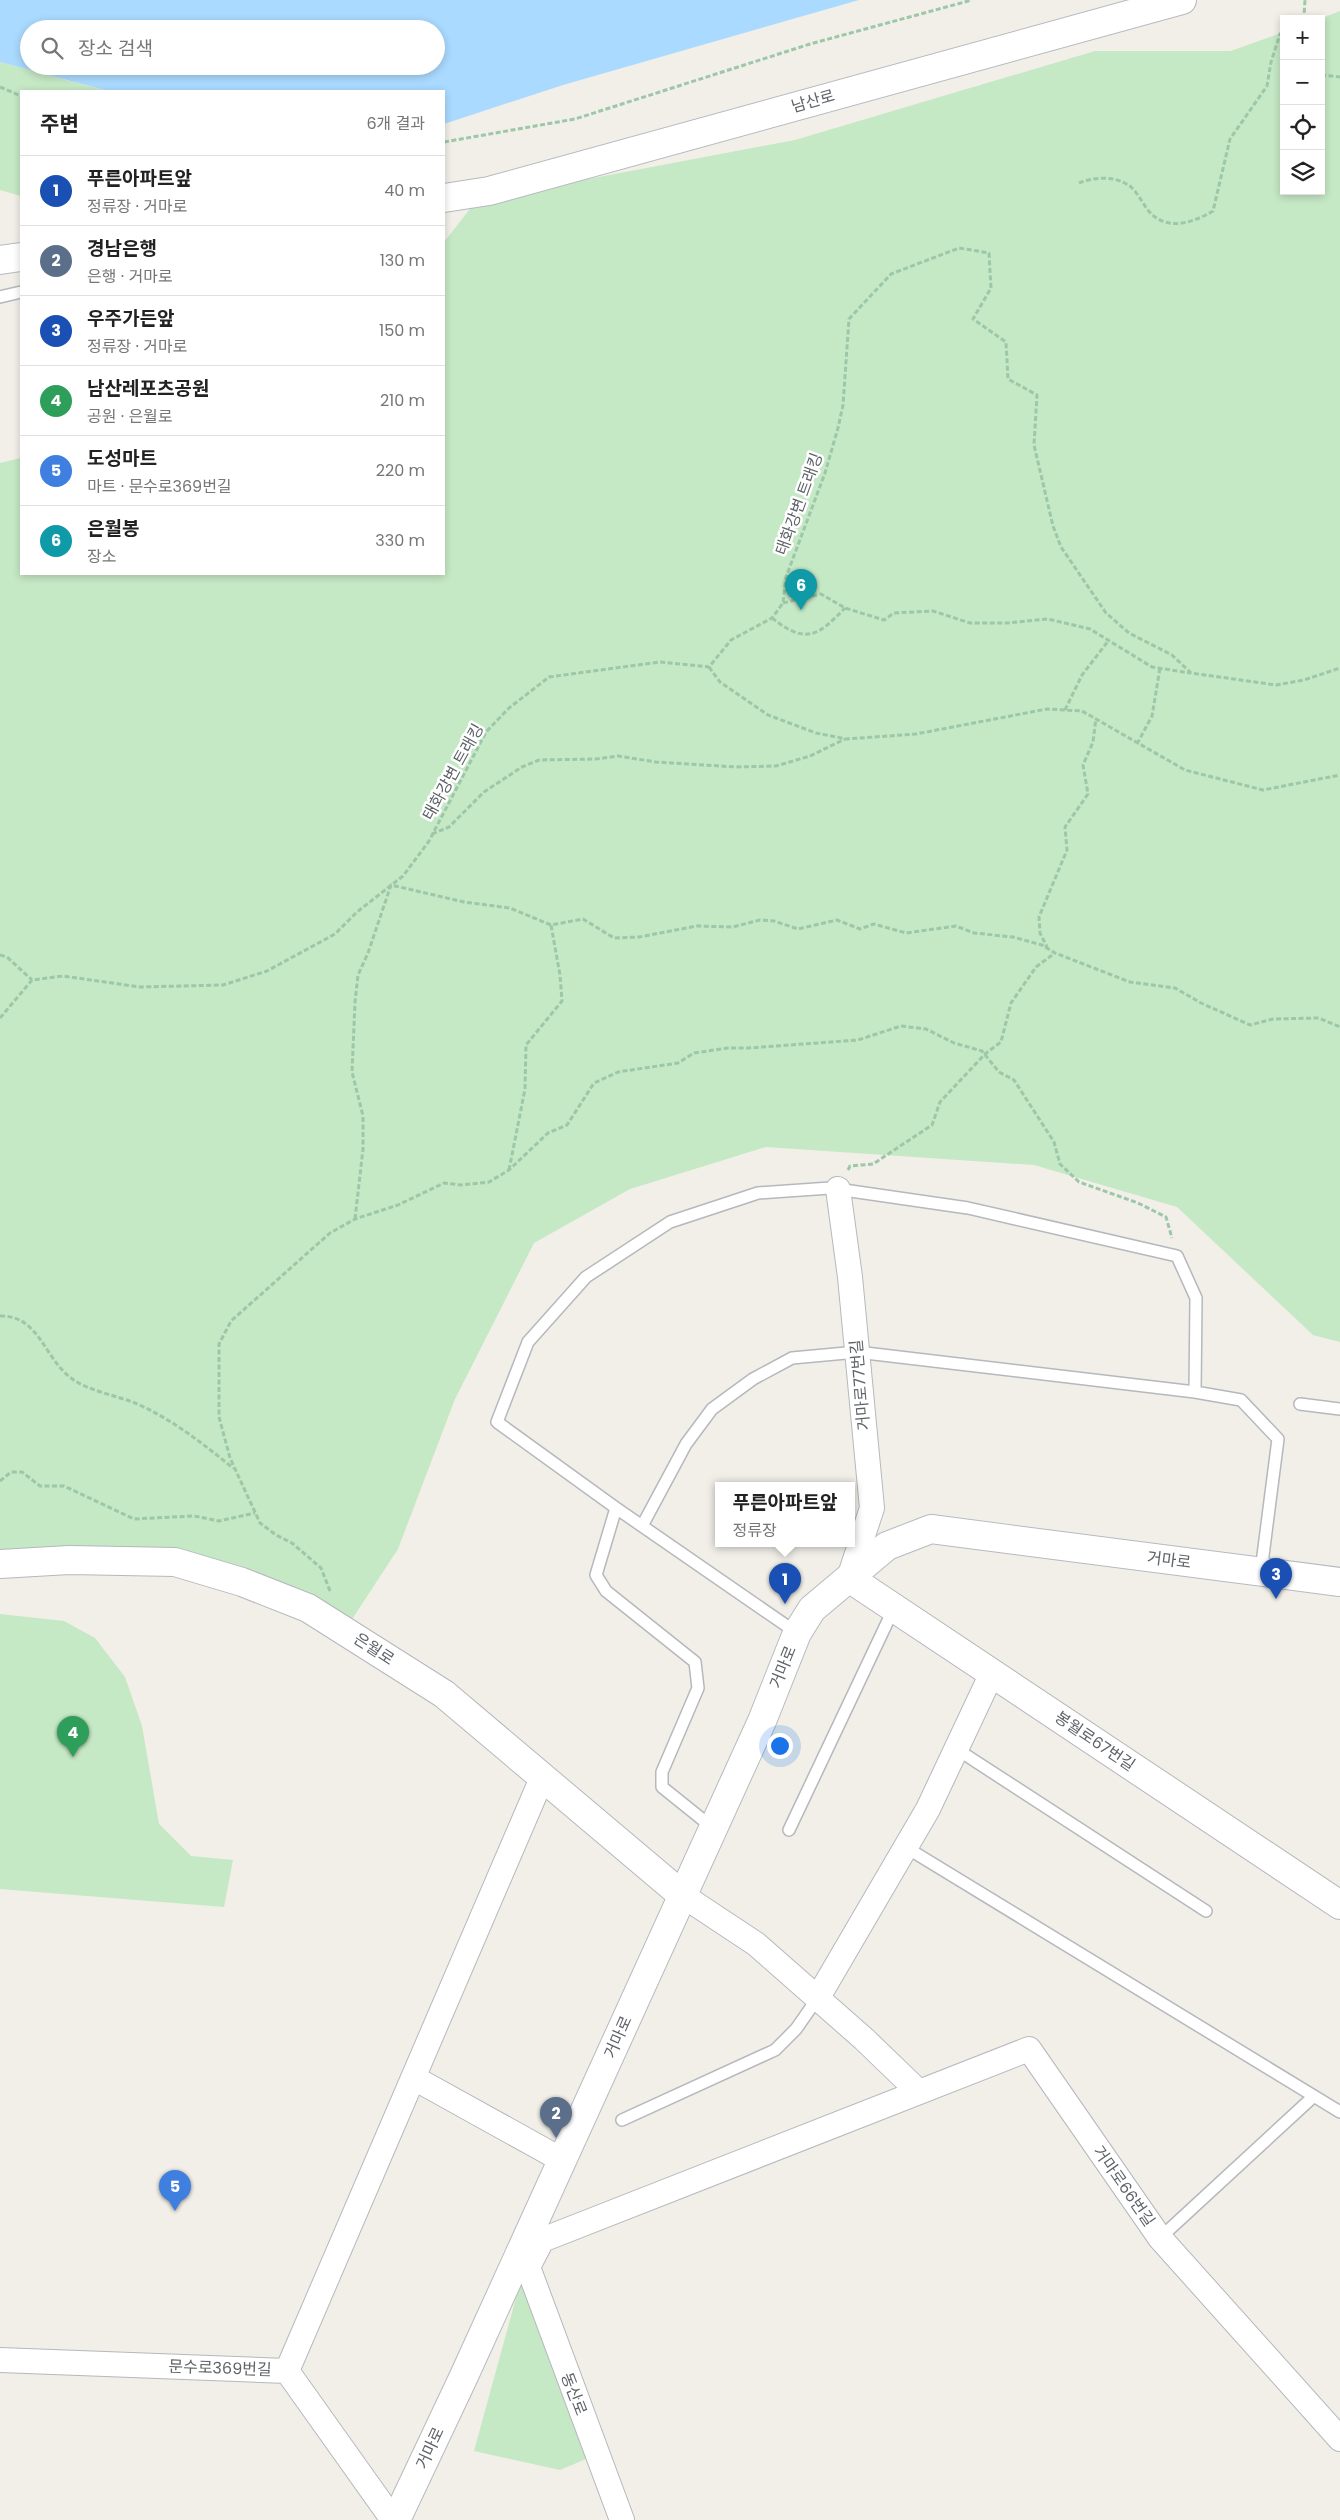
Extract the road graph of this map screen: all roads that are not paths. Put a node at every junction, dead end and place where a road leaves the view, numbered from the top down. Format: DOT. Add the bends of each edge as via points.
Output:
graph roads {
  1 [pos="1107,0"];
  2 [pos="1182,0"];
  3 [pos="445,184"];
  4 [pos="445,198"];
  5 [pos="20,239"];
  6 [pos="0,242"];
  7 [pos="20,257"];
  8 [pos="0,260"];
  9 [pos="20,292"];
  10 [pos="0,297"];
  11 [pos="838,1189"];
  12 [pos="857,1352"];
  13 [pos="1195,1392"];
  14 [pos="1300,1404"];
  15 [pos="1340,1409"];
  16 [pos="616,1508"];
  17 [pos="642,1526"];
  18 [pos="0,1564"];
  19 [pos="1261,1572"];
  20 [pos="849,1578"];
  21 [pos="1340,1582"];
  22 [pos="894,1608"];
  23 [pos="797,1633"];
  24 [pos="992,1673"];
  25 [pos="954,1748"];
  26 [pos="542,1778"];
  27 [pos="712,1828"];
  28 [pos="789,1830"];
  29 [pos="907,1848"];
  30 [pos="682,1895"];
  31 [pos="1340,1905"];
  32 [pos="1206,1911"];
  33 [pos="817,1998"];
  34 [pos="414,2078"];
  35 [pos="920,2092"];
  36 [pos="1314,2096"];
  37 [pos="1340,2112"];
  38 [pos="622,2120"];
  39 [pos="562,2160"];
  40 [pos="1160,2238"];
  41 [pos="528,2267"];
  42 [pos="0,2360"];
  43 [pos="286,2370"];
  44 [pos="1340,2439"];
  45 [pos="395,2520"];
  46 [pos="622,2520"];
  1 -- 3 [label="main road, 남산로" via="545,164"];
  2 -- 4 [label="main road, 남산로" via="489,191"];
  5 -- 6 [label="main road"];
  7 -- 8 [label="main road"];
  9 -- 10 [label="lane"];
  11 -- 12 [label="street, 거마로77번길"];
  11 -- 13 [label="lane" via="968,1208 1177,1256 1196,1298"];
  11 -- 16 [label="lane" via="758,1193 670,1222 586,1277 528,1342 497,1422"];
  12 -- 13 [label="lane"];
  12 -- 17 [label="lane" via="792,1358 753,1379 712,1409 686,1444"];
  12 -- 20 [label="street, 거마로77번길" via="872,1508"];
  13 -- 19 [label="lane" via="1241,1400 1278,1439"];
  14 -- 15 [label="lane"];
  16 -- 17 [label="lane"];
  16 -- 27 [label="lane" via="596,1575 606,1591 696,1662 698,1688 662,1772 662,1787"];
  17 -- 23 [label="lane"];
  18 -- 26 [label="main road, 은월로" via="69,1560 175,1562 242,1582 308,1608 444,1694"];
  19 -- 20 [label="main road, 거마로" via="931,1529 887,1546"];
  19 -- 21 [label="main road, 거마로"];
  20 -- 22 [label="main road, 봉월로67번길"];
  20 -- 23 [label="main road, 거마로" via="812,1609"];
  22 -- 24 [label="main road, 봉월로67번길"];
  22 -- 28 [label="lane"];
  23 -- 27 [label="main road, 거마로" via="762,1721"];
  24 -- 25 [label="street"];
  24 -- 31 [label="main road, 봉월로67번길"];
  25 -- 29 [label="street"];
  25 -- 32 [label="lane"];
  26 -- 30 [label="main road, 은월로"];
  26 -- 34 [label="street"];
  27 -- 30 [label="main road, 거마로"];
  29 -- 33 [label="street"];
  29 -- 36 [label="lane"];
  30 -- 33 [label="street" via="756,1944"];
  30 -- 39 [label="main road, 거마로"];
  33 -- 35 [label="street"];
  33 -- 38 [label="lane" via="796,2029 775,2050"];
  34 -- 39 [label="street"];
  34 -- 43 [label="street"];
  35 -- 40 [label="street, 거마로66번길" via="1029,2049"];
  35 -- 41 [label="street, 거마로66번길" via="542,2240"];
  36 -- 37 [label="lane"];
  36 -- 40 [label="lane"];
  39 -- 45 [label="main road, 거마로"];
  40 -- 44 [label="street, 거마로66번길"];
  41 -- 46 [label="street, 동산로"];
  42 -- 43 [label="street, 문수로369번길"];
  43 -- 45 [label="street, 문수로369번길"];
}
